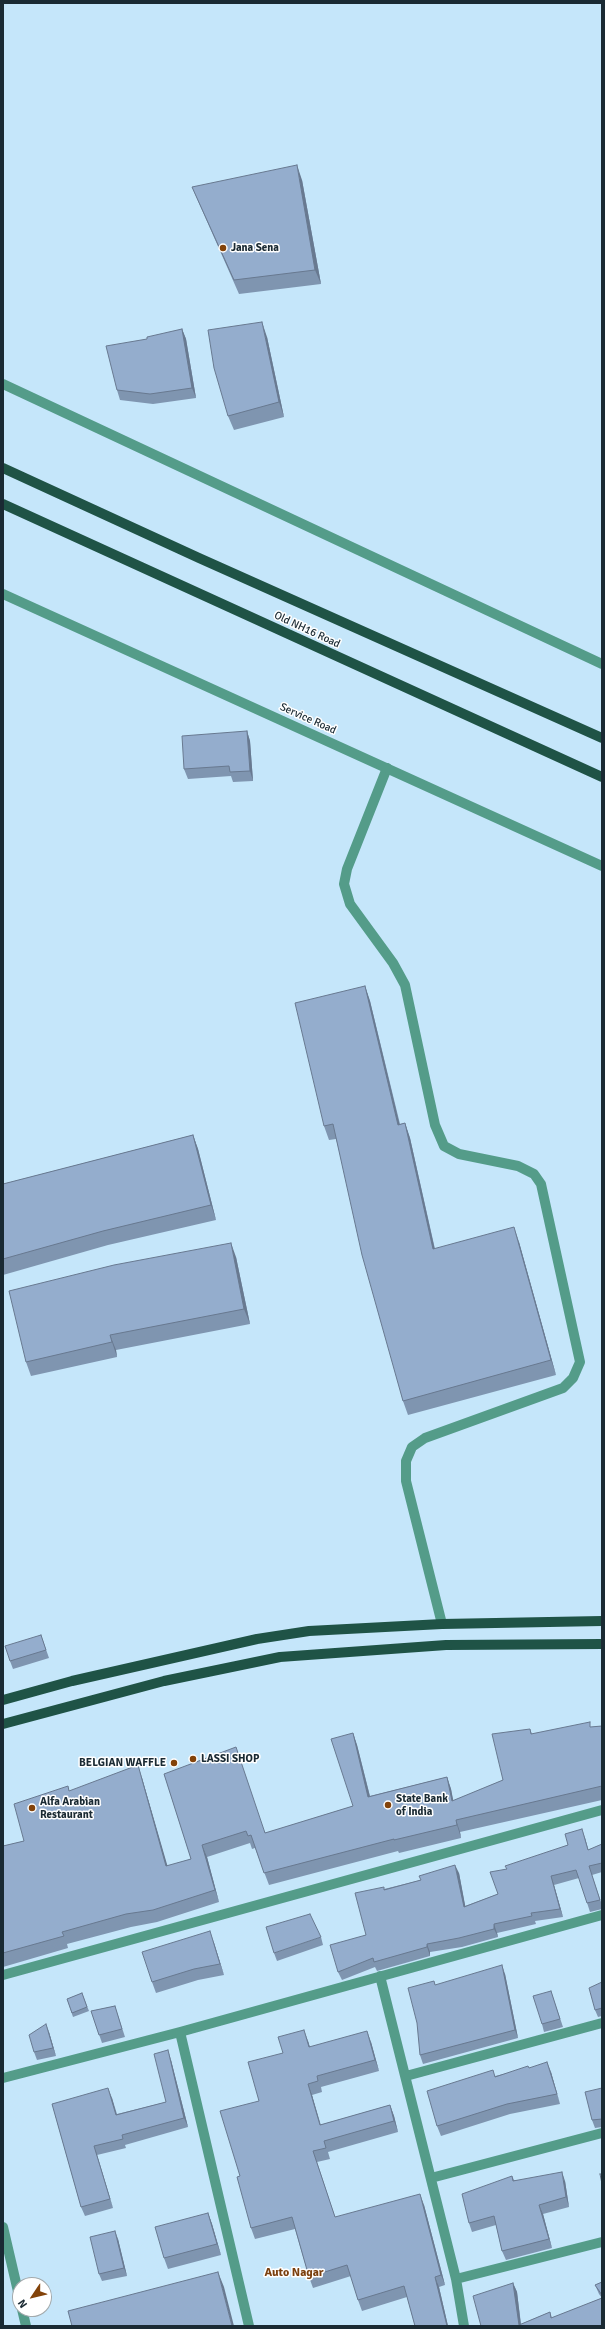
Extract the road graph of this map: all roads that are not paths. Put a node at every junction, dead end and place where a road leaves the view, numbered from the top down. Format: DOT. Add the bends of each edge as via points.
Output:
graph roads {
  1 [pos="3,384"];
  2 [pos="3,468"];
  3 [pos="3,504"];
  4 [pos="3,594"];
  5 [pos="602,664"];
  6 [pos="602,738"];
  7 [pos="387,768"];
  8 [pos="602,777"];
  9 [pos="602,866"];
  10 [pos="602,1621"];
  11 [pos="442,1624"];
  12 [pos="602,1644"];
  13 [pos="3,1700"];
  14 [pos="3,1724"];
  15 [pos="602,1810"];
  16 [pos="602,1915"];
  17 [pos="3,1975"];
  18 [pos="380,1976"];
  19 [pos="602,2023"];
  20 [pos="180,2032"];
  21 [pos="406,2076"];
  22 [pos="3,2078"];
  23 [pos="602,2134"];
  24 [pos="431,2178"];
  25 [pos="3,2227"];
  26 [pos="602,2242"];
  27 [pos="15,2277"];
  28 [pos="456,2279"];
  29 [pos="248,2326"];
  30 [pos="464,2326"];
  1 -- 5 [label="street"];
  2 -- 6 [label="main road, Old NH16 Road"];
  3 -- 8 [label="main road, Old NH16 Road"];
  4 -- 7 [label="street, Service Road"];
  7 -- 9 [label="street, Service Road"];
  7 -- 11 [label="street" via="347,869 344,884 350,904 393,963 405,985 435,1125 444,1146 459,1154 518,1166 534,1174 541,1184 580,1362 573,1378 563,1388 425,1438 412,1448 406,1461 406,1481"];
  10 -- 11 [label="main road"];
  11 -- 13 [label="main road" via="337,1629 257,1639 72,1681"];
  12 -- 14 [label="main road" via="446,1645 280,1657 164,1681"];
  15 -- 17 [label="street"];
  16 -- 18 [label="street"];
  18 -- 20 [label="street"];
  18 -- 21 [label="street"];
  19 -- 21 [label="street"];
  20 -- 22 [label="street"];
  20 -- 29 [label="street"];
  21 -- 24 [label="street"];
  23 -- 24 [label="street"];
  24 -- 28 [label="street"];
  25 -- 27 [label="street"];
  26 -- 28 [label="street"];
  28 -- 30 [label="street"];
}
